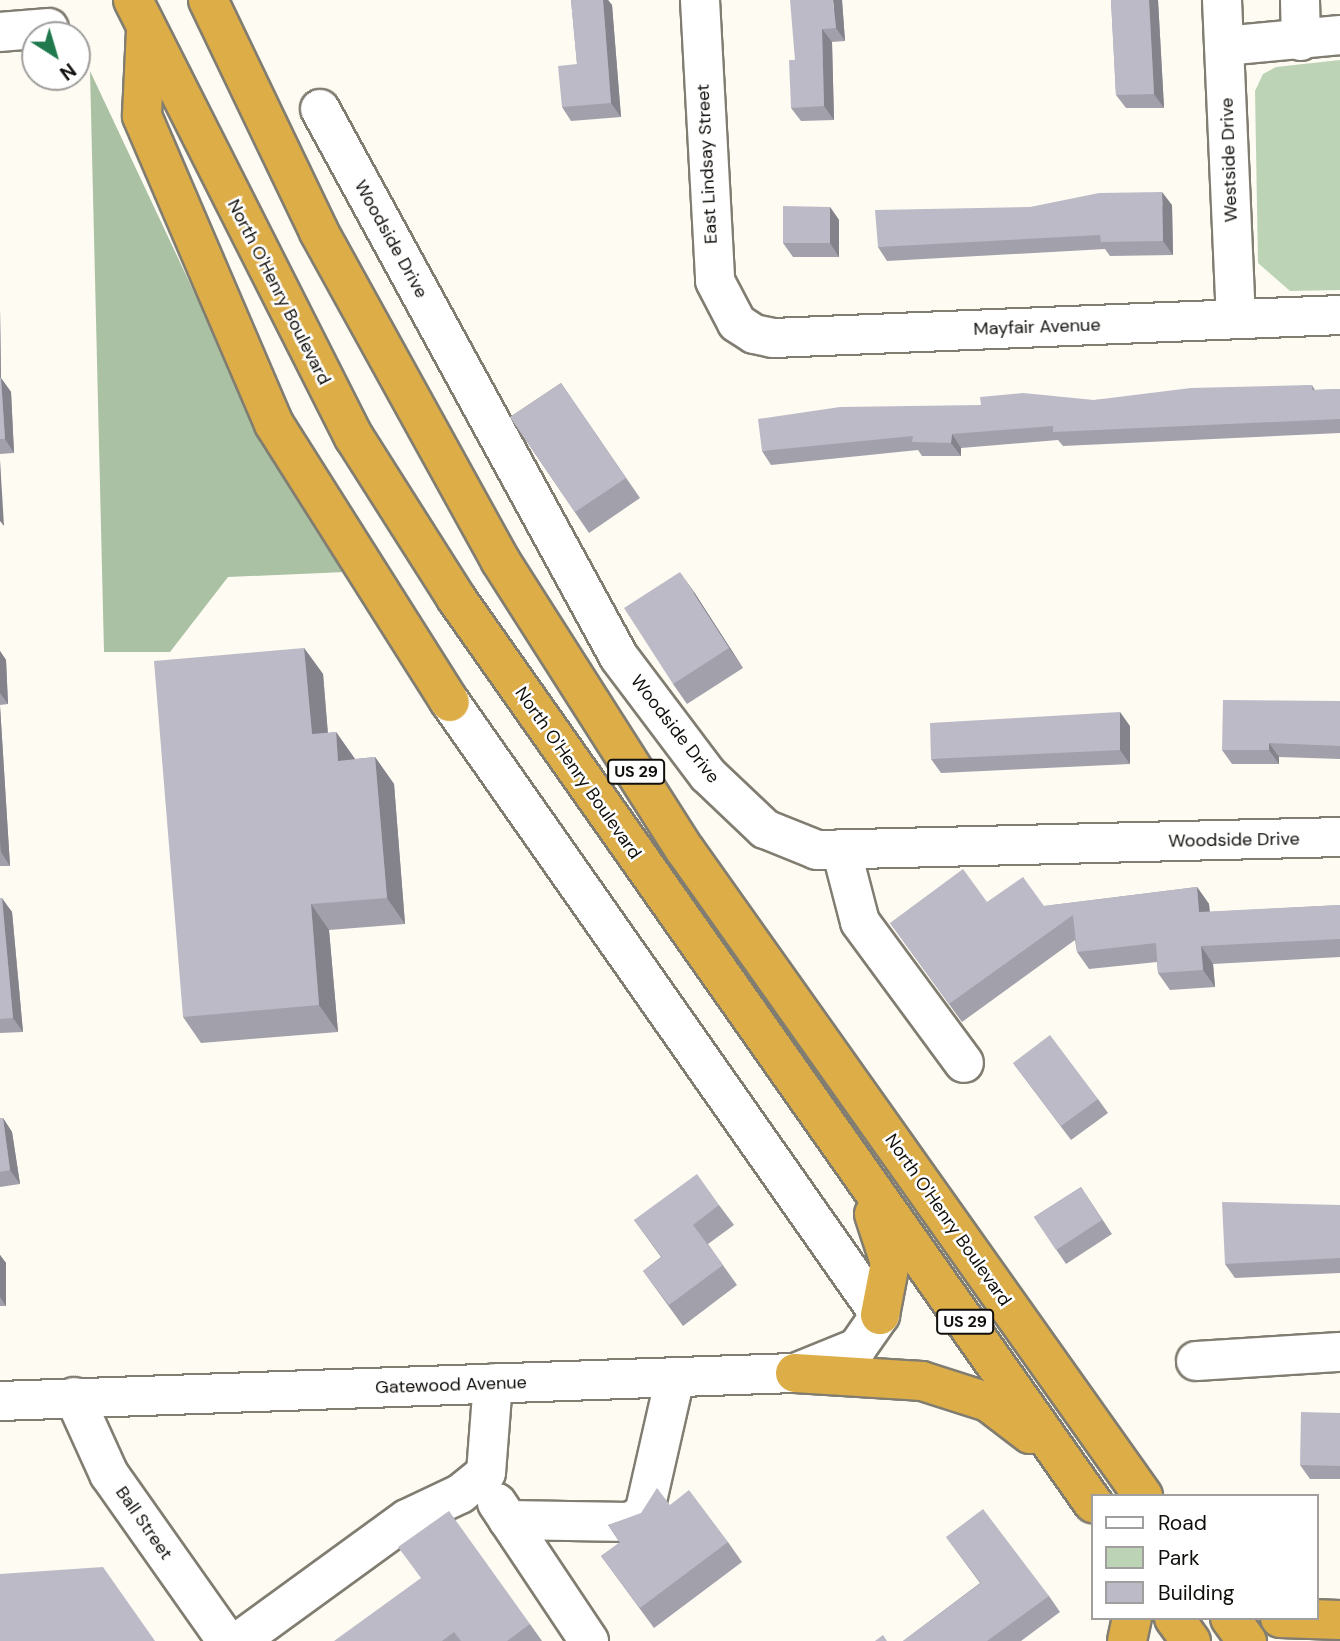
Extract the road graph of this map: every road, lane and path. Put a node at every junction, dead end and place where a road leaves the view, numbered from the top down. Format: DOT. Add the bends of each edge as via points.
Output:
graph roads {
  1 [pos="208,0"];
  2 [pos="699,0"];
  3 [pos="1222,0"];
  4 [pos="1300,0"];
  5 [pos="140,14"];
  6 [pos="21,30"];
  7 [pos="0,32"];
  8 [pos="1340,35"];
  9 [pos="1301,41"];
  10 [pos="1224,46"];
  11 [pos="320,109"];
  12 [pos="1340,315"];
  13 [pos="1236,320"];
  14 [pos="737,323"];
  15 [pos="450,702"];
  16 [pos="1340,837"];
  17 [pos="841,849"];
  18 [pos="964,1063"];
  19 [pos="862,1179"];
  20 [pos="880,1315"];
  21 [pos="1340,1352"];
  22 [pos="1196,1361"];
  23 [pos="795,1373"];
  24 [pos="675,1377"];
  25 [pos="493,1383"];
  26 [pos="74,1397"];
  27 [pos="0,1401"];
  28 [pos="1067,1465"];
  29 [pos="486,1473"];
  30 [pos="1142,1494"];
  31 [pos="1092,1502"];
  32 [pos="508,1520"];
  33 [pos="1319,1619"];
  34 [pos="1132,1620"];
  35 [pos="1175,1620"];
  36 [pos="1231,1620"];
  37 [pos="1340,1620"];
  38 [pos="1340,1634"];
  39 [pos="227,1641"];
  40 [pos="239,1641"];
  41 [pos="589,1641"];
  42 [pos="1127,1641"];
  43 [pos="1191,1641"];
  44 [pos="1247,1641"];
  45 [pos="1335,1641"];
  1 -- 30 [label="highway, North O'Henry Boulevard / US 29" via="319,232 500,560 685,850"];
  2 -- 14 [label="street, East Lindsay Street" via="711,253 715,281"];
  3 -- 10 [label="street, Westside Drive"];
  4 -- 9 [label="street"];
  5 -- 15 [label="highway" via="142,116 269,411"];
  5 -- 19 [label="highway, North O'Henry Boulevard / US 29" via="354,437 456,598"];
  6 -- 7 [label="street"];
  8 -- 9 [label="street"];
  9 -- 10 [label="street"];
  10 -- 13 [label="street, Westside Drive"];
  11 -- 17 [label="street, Woodside Drive" via="619,657 708,775 765,829 817,850"];
  12 -- 13 [label="street, Mayfair Avenue"];
  13 -- 14 [label="street, Mayfair Avenue" via="773,338"];
  15 -- 20 [label="street"];
  16 -- 17 [label="street, Woodside Drive"];
  17 -- 18 [label="street" via="860,922"];
  19 -- 20 [label="highway" via="890,1263"];
  19 -- 28 [label="highway, North O'Henry Boulevard / US 29"];
  20 -- 23 [label="street, Gatewood Avenue" via="857,1348"];
  21 -- 22 [label="street"];
  23 -- 24 [label="street, Gatewood Avenue"];
  23 -- 28 [label="highway" via="922,1381 958,1391 988,1402"];
  24 -- 25 [label="street, Gatewood Avenue"];
  24 -- 32 [label="street" via="643,1514 629,1522"];
  25 -- 26 [label="street, Gatewood Avenue"];
  25 -- 29 [label="street"];
  26 -- 27 [label="street, Gatewood Avenue"];
  26 -- 39 [label="street, Ball Street" via="109,1474"];
  28 -- 31 [label="highway, North O'Henry Boulevard / US 29"];
  29 -- 32 [label="street"];
  29 -- 40 [label="street" via="460,1494 407,1519"];
  32 -- 41 [label="street"];
  33 -- 37 [label="highway"];
  34 -- 42 [label="highway"];
  35 -- 43 [label="highway"];
  36 -- 44 [label="highway"];
  38 -- 45 [label="highway"];
}
